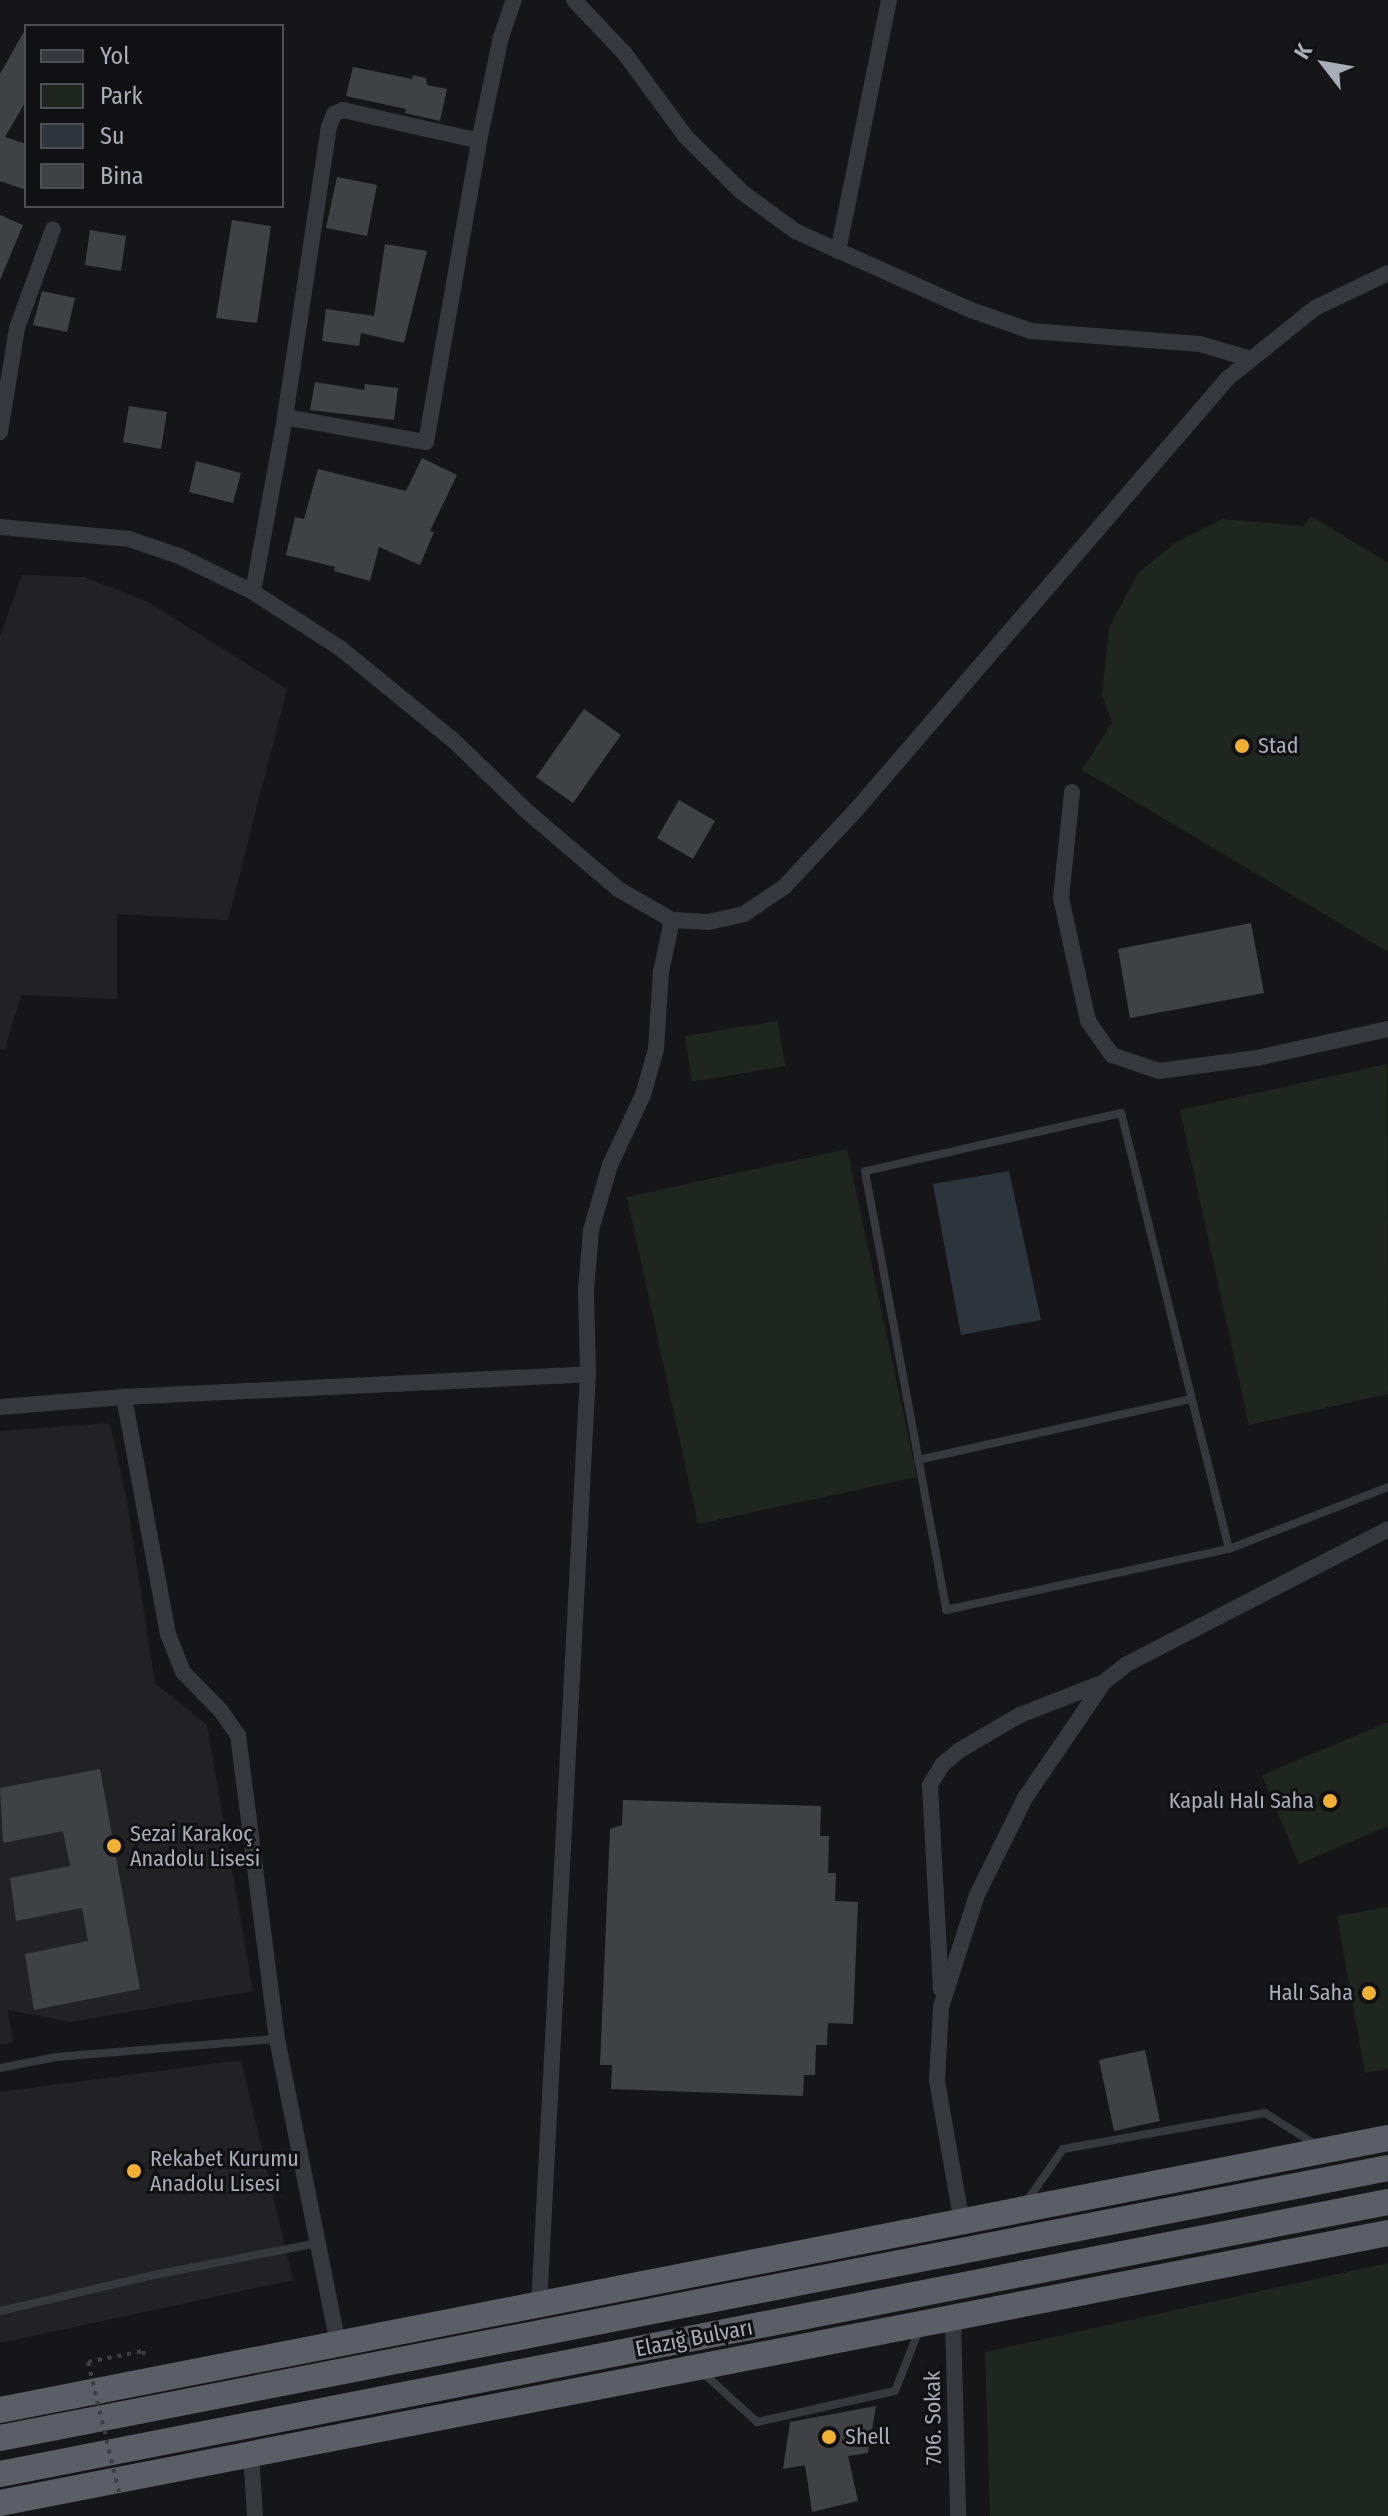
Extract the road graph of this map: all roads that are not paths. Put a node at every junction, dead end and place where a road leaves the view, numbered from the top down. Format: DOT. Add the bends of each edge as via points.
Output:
graph roads {
  1 [pos="514,0"];
  2 [pos="574,0"];
  3 [pos="889,0"];
  4 [pos="479,141"];
  5 [pos="53,229"];
  6 [pos="838,251"];
  7 [pos="1388,273"];
  8 [pos="1251,359"];
  9 [pos="285,417"];
  10 [pos="0,432"];
  11 [pos="0,527"];
  12 [pos="253,592"];
  13 [pos="1072,792"];
  14 [pos="672,920"];
  15 [pos="1388,1029"];
  16 [pos="588,1374"];
  17 [pos="124,1397"];
  18 [pos="1191,1399"];
  19 [pos="0,1407"];
  20 [pos="918,1460"];
  21 [pos="1388,1487"];
  22 [pos="1388,1529"];
  23 [pos="1229,1549"];
  24 [pos="1104,1682"];
  25 [pos="941,2007"];
  26 [pos="277,2039"];
  27 [pos="0,2068"];
  28 [pos="1388,2138"];
  29 [pos="1325,2151"];
  30 [pos="1388,2168"];
  31 [pos="1388,2202"];
  32 [pos="1020,2212"];
  33 [pos="962,2223"];
  34 [pos="1388,2233"];
  35 [pos="317,2243"];
  36 [pos="539,2305"];
  37 [pos="0,2311"];
  38 [pos="953,2319"];
  39 [pos="921,2325"];
  40 [pos="338,2344"];
  41 [pos="698,2368"];
  42 [pos="0,2410"];
  43 [pos="0,2438"];
  44 [pos="251,2454"];
  45 [pos="0,2474"];
  46 [pos="0,2503"];
  47 [pos="255,2516"];
  48 [pos="958,2516"];
  1 -- 4 [label="street"];
  2 -- 6 [label="street" via="625,54 686,137 742,192 795,231"];
  3 -- 6 [label="street"];
  4 -- 9 [label="street" via="426,442"];
  4 -- 9 [label="street" via="343,110 334,114"];
  5 -- 10 [label="street" via="17,328"];
  6 -- 8 [label="street" via="1031,331 1200,344"];
  7 -- 8 [label="street" via="1315,308"];
  8 -- 14 [label="street" via="1228,378 784,887 744,914 709,922"];
  9 -- 12 [label="street"];
  11 -- 12 [label="street" via="129,539 179,556"];
  12 -- 14 [label="street" via="340,648 453,740 618,889"];
  13 -- 15 [label="street" via="1061,898 1088,1021 1112,1055 1159,1071 1257,1058"];
  14 -- 16 [label="street" via="661,972 656,1049 643,1095 610,1165 591,1230"];
  16 -- 17 [label="street"];
  16 -- 36 [label="street"];
  17 -- 19 [label="street"];
  17 -- 26 [label="street" via="168,1634 183,1672 238,1735"];
  18 -- 20 [label="lane"];
  18 -- 20 [label="lane" via="1121,1113 865,1171"];
  18 -- 23 [label="lane"];
  20 -- 23 [label="lane" via="946,1610"];
  21 -- 23 [label="lane"];
  22 -- 24 [label="street" via="1127,1664"];
  24 -- 25 [label="street" via="1025,1798 997,1851 971,1910"];
  24 -- 25 [label="street" via="1020,1715 960,1750 930,1785"];
  25 -- 33 [label="street" via="937,2081"];
  26 -- 27 [label="lane" via="56,2057"];
  26 -- 35 [label="street"];
  28 -- 29 [label="highway"];
  29 -- 32 [label="highway"];
  29 -- 32 [label="lane" via="1265,2113 1063,2149"];
  30 -- 43 [label="highway, Elazığ Bulvarı"];
  31 -- 45 [label="highway, Elazığ Bulvarı"];
  32 -- 33 [label="highway"];
  33 -- 36 [label="highway"];
  34 -- 38 [label="highway"];
  35 -- 37 [label="lane"];
  35 -- 40 [label="street"];
  36 -- 40 [label="highway"];
  38 -- 39 [label="highway"];
  38 -- 48 [label="street, 706. Sokak"];
  39 -- 41 [label="highway"];
  39 -- 41 [label="lane" via="895,2391 757,2422"];
  40 -- 42 [label="highway"];
  41 -- 44 [label="highway"];
  44 -- 46 [label="highway"];
  44 -- 47 [label="street"];
}
